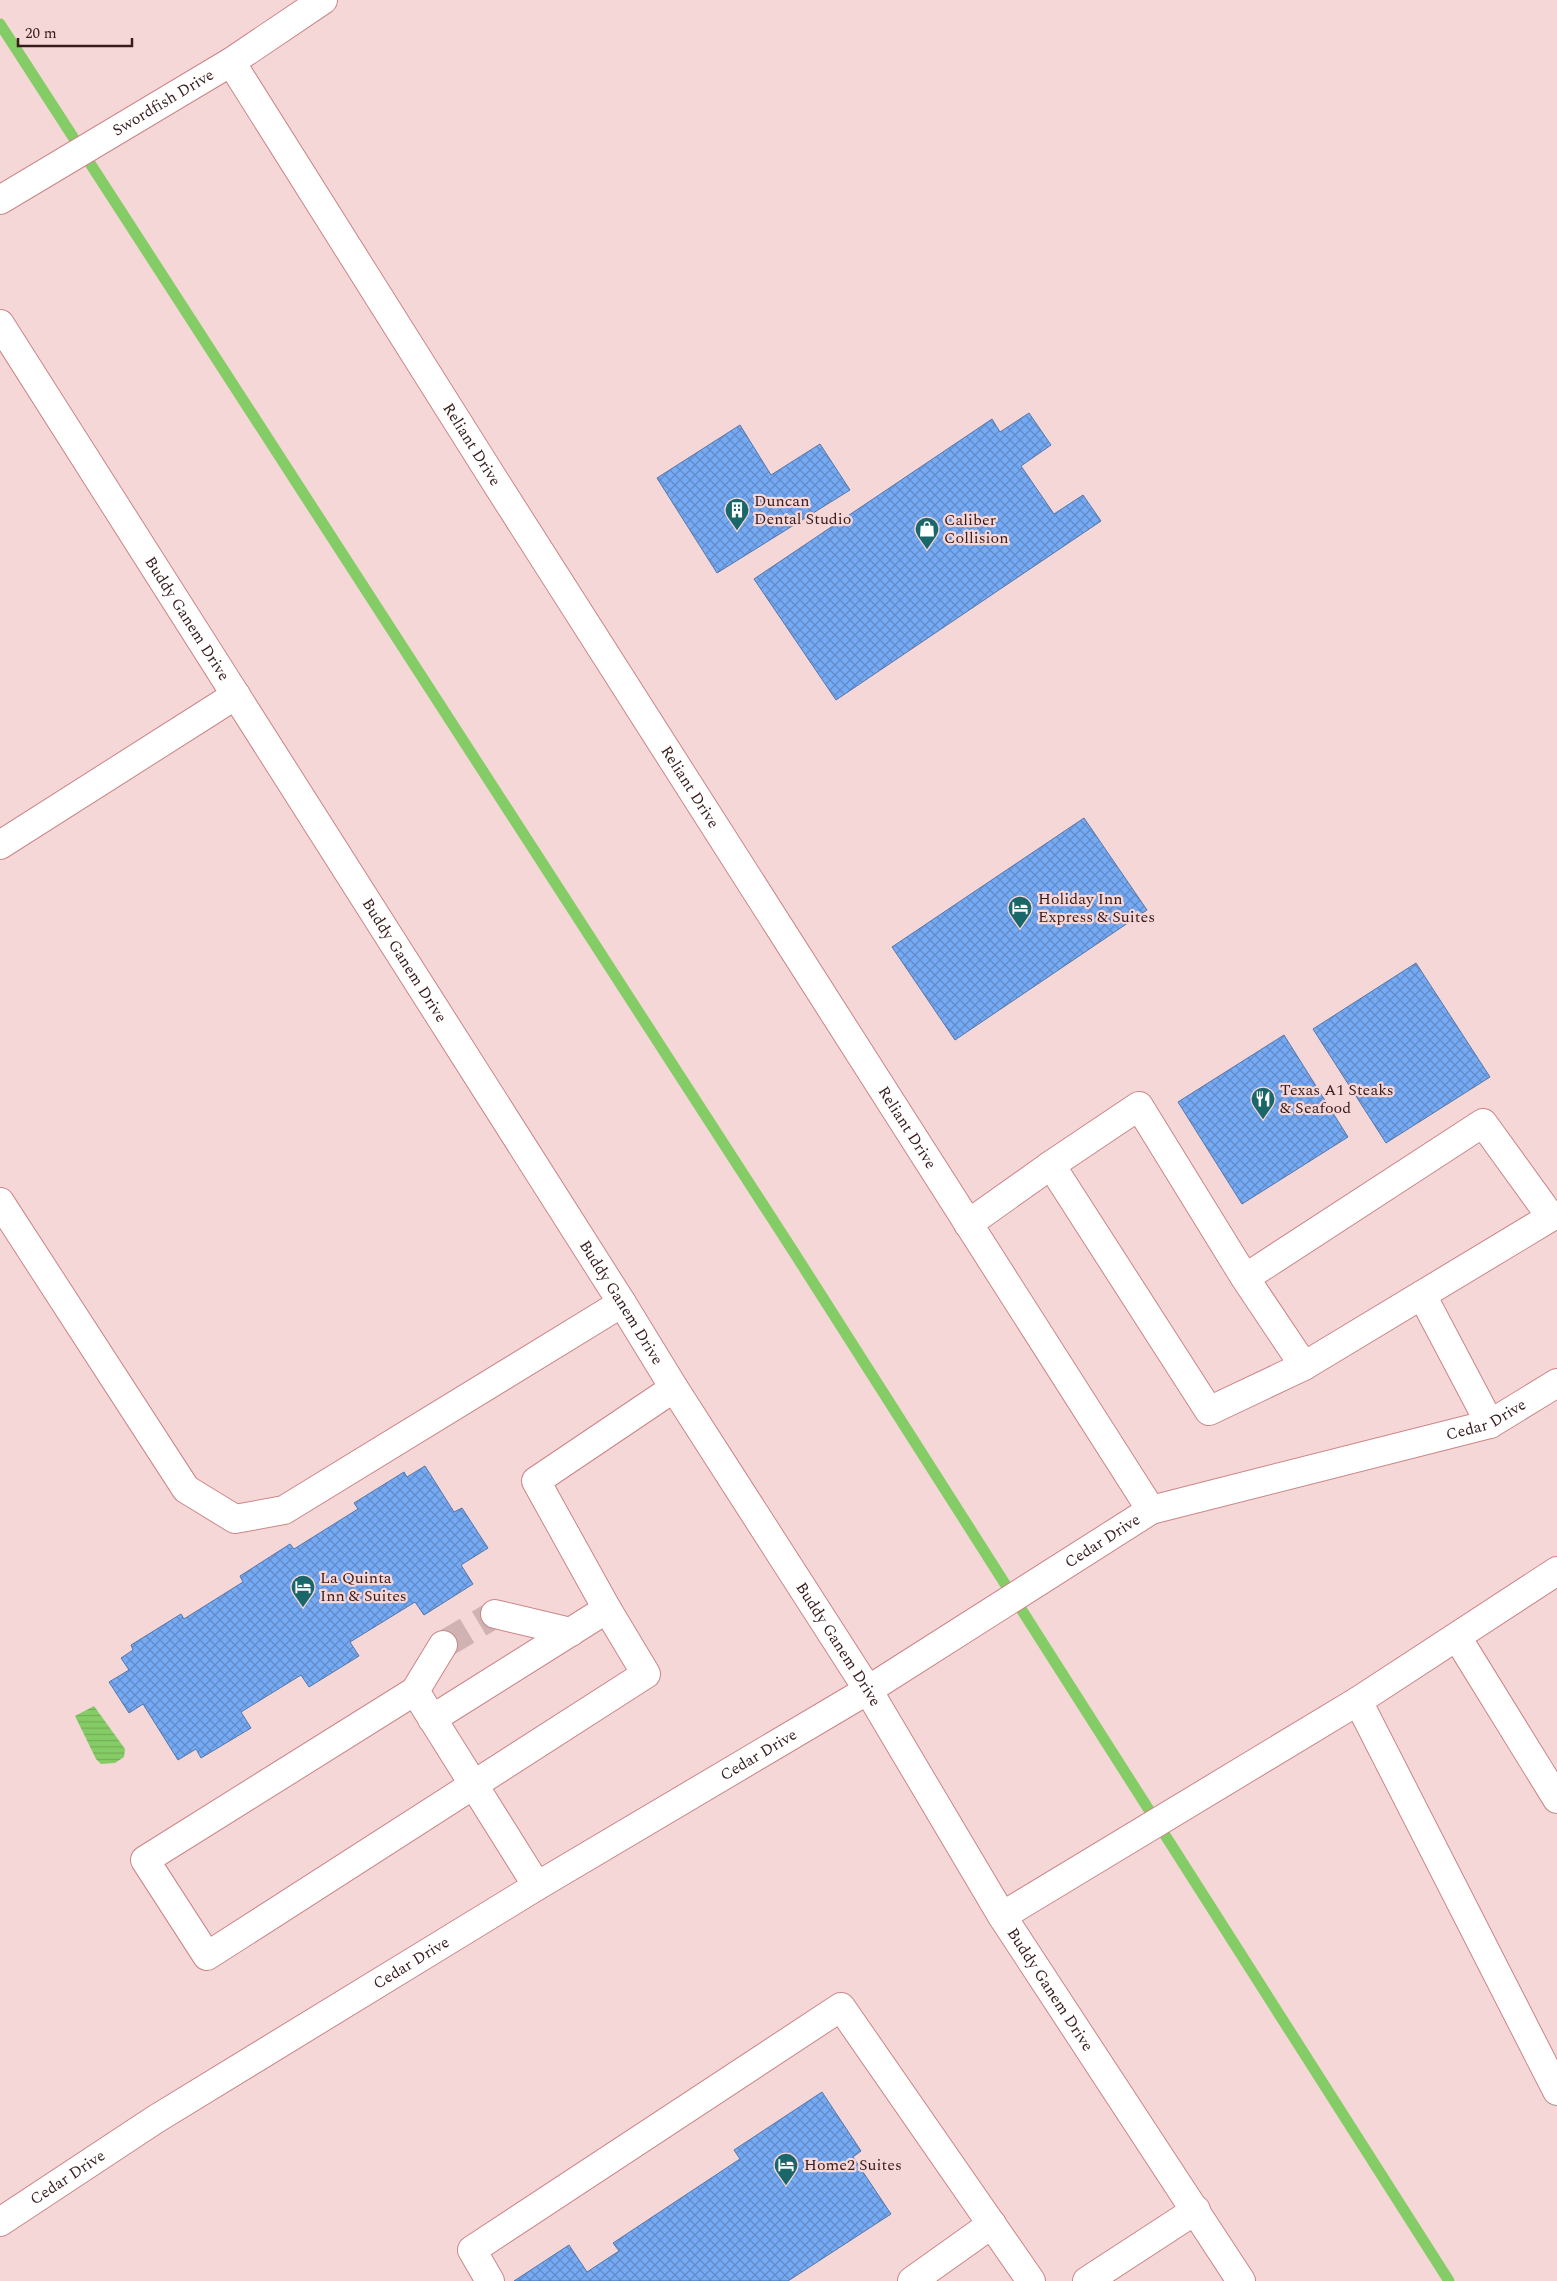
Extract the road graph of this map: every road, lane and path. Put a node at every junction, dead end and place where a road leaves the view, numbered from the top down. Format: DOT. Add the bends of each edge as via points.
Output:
graph roads {
  1 [pos="323,0"];
  2 [pos="231,62"];
  3 [pos="0,200"];
  4 [pos="0,324"];
  5 [pos="236,695"];
  6 [pos="0,845"];
  7 [pos="1051,1165"];
  8 [pos="0,1202"];
  9 [pos="1554,1222"];
  10 [pos="968,1224"];
  11 [pos="1244,1278"];
  12 [pos="1422,1295"];
  13 [pos="622,1303"];
  14 [pos="1304,1366"];
  15 [pos="1557,1383"];
  16 [pos="674,1388"];
  17 [pos="1490,1424"];
  18 [pos="1151,1510"];
  19 [pos="1553,1582"];
  20 [pos="607,1609"];
  21 [pos="495,1614"];
  22 [pos="571,1632"];
  23 [pos="1457,1637"];
  24 [pos="443,1645"];
  25 [pos="868,1690"];
  26 [pos="415,1691"];
  27 [pos="1358,1701"];
  28 [pos="432,1719"];
  29 [pos="475,1786"];
  30 [pos="1557,1799"];
  31 [pos="537,1886"];
  32 [pos="1002,1916"];
  33 [pos="1557,2091"];
  34 [pos="1196,2210"];
  35 [pos="0,2222"];
  36 [pos="992,2224"];
  37 [pos="490,2281"];
  38 [pos="912,2281"];
  39 [pos="1032,2281"];
  40 [pos="1086,2281"];
  41 [pos="1241,2281"];
  1 -- 2 [label="street, Swordfish Drive"];
  2 -- 3 [label="street, Swordfish Drive"];
  2 -- 10 [label="street, Reliant Drive"];
  4 -- 5 [label="street, Buddy Ganem Drive"];
  5 -- 6 [label="street"];
  5 -- 13 [label="street, Buddy Ganem Drive"];
  7 -- 10 [label="street"];
  7 -- 11 [label="street" via="1139,1106"];
  7 -- 14 [label="street" via="1209,1411"];
  8 -- 13 [label="street" via="186,1489 235,1520 284,1510"];
  9 -- 11 [label="street" via="1483,1124"];
  9 -- 12 [label="street"];
  10 -- 18 [label="street, Reliant Drive"];
  11 -- 14 [label="street"];
  12 -- 14 [label="street"];
  12 -- 17 [label="street"];
  13 -- 16 [label="street, Buddy Ganem Drive"];
  15 -- 17 [label="street, Cedar Drive"];
  16 -- 20 [label="street" via="536,1481"];
  16 -- 25 [label="street, Buddy Ganem Drive"];
  17 -- 18 [label="street, Cedar Drive"];
  18 -- 25 [label="street, Cedar Drive"];
  19 -- 23 [label="street"];
  20 -- 22 [label="street"];
  20 -- 29 [label="street" via="646,1674"];
  21 -- 22 [label="street"];
  22 -- 28 [label="street"];
  23 -- 27 [label="street"];
  23 -- 30 [label="street"];
  24 -- 26 [label="street"];
  25 -- 31 [label="street, Cedar Drive"];
  25 -- 32 [label="street, Buddy Ganem Drive"];
  26 -- 28 [label="street"];
  26 -- 29 [label="street" via="145,1860 207,1956"];
  27 -- 32 [label="street"];
  27 -- 33 [label="street"];
  28 -- 29 [label="street"];
  29 -- 31 [label="street"];
  31 -- 35 [label="street, Cedar Drive" via="156,2119"];
  32 -- 34 [label="street, Buddy Ganem Drive"];
  34 -- 40 [label="street"];
  34 -- 41 [label="street, Buddy Ganem Drive"];
  36 -- 37 [label="street" via="841,2007 472,2250"];
  36 -- 38 [label="street"];
  36 -- 39 [label="street"];
}
